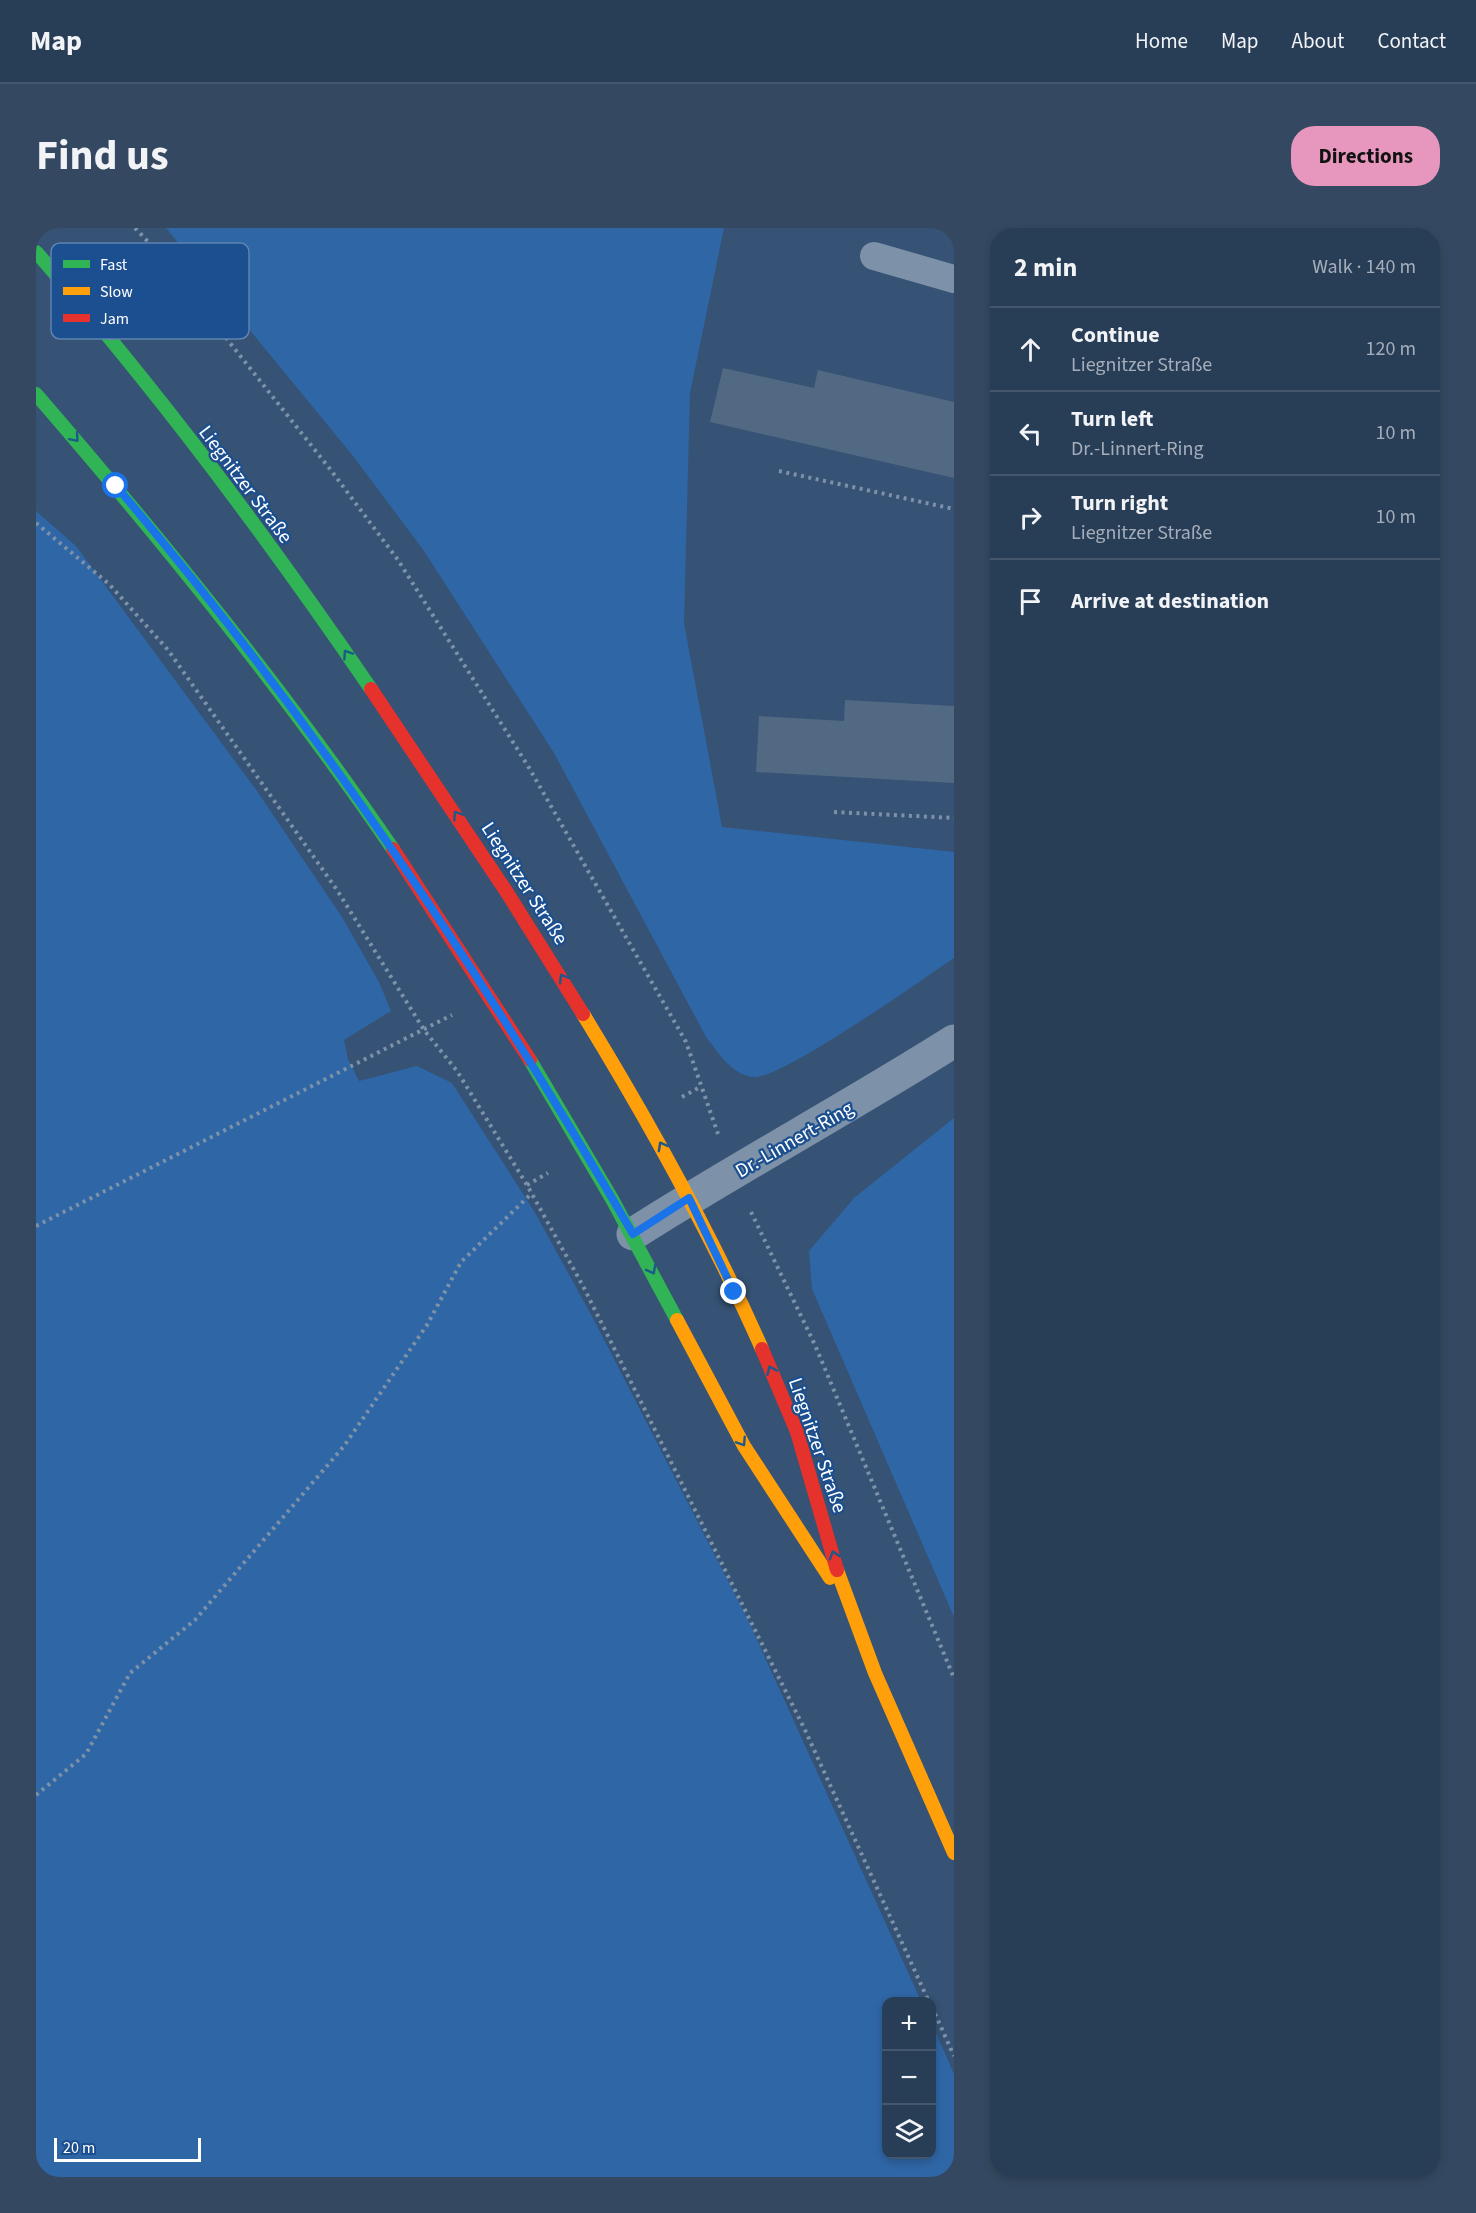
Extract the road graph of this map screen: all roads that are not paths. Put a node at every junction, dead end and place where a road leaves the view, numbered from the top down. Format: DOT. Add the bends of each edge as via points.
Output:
graph roads {
  1 [pos="36,252"];
  2 [pos="874,256"];
  3 [pos="51,269"];
  4 [pos="954,279"];
  5 [pos="111,339"];
  6 [pos="36,394"];
  7 [pos="954,1041"];
  8 [pos="689,1198"];
  9 [pos="633,1234"];
  10 [pos="851,1611"];
  11 [pos="954,1853"];
  3 -- 1 [label="main road, Liegnitzer Straße, one-way"];
  2 -- 4 [label="lane"];
  8 -- 5 [label="main road, Liegnitzer Straße, one-way" via="646,1117 554,963 342,647"];
  6 -- 9 [label="main road, Liegnitzer Straße, one-way" via="206,594 356,796 490,995"];
  7 -- 8 [label="street, Dr.-Linnert-Ring" via="856,1103"];
  8 -- 9 [label="street, Dr.-Linnert-Ring"];
  10 -- 8 [label="main road, Liegnitzer Straße, one-way" via="790,1412"];
  9 -- 10 [label="main road, Liegnitzer Straße, one-way" via="731,1425"];
  10 -- 11 [label="main road, Liegnitzer Straße"];
}
